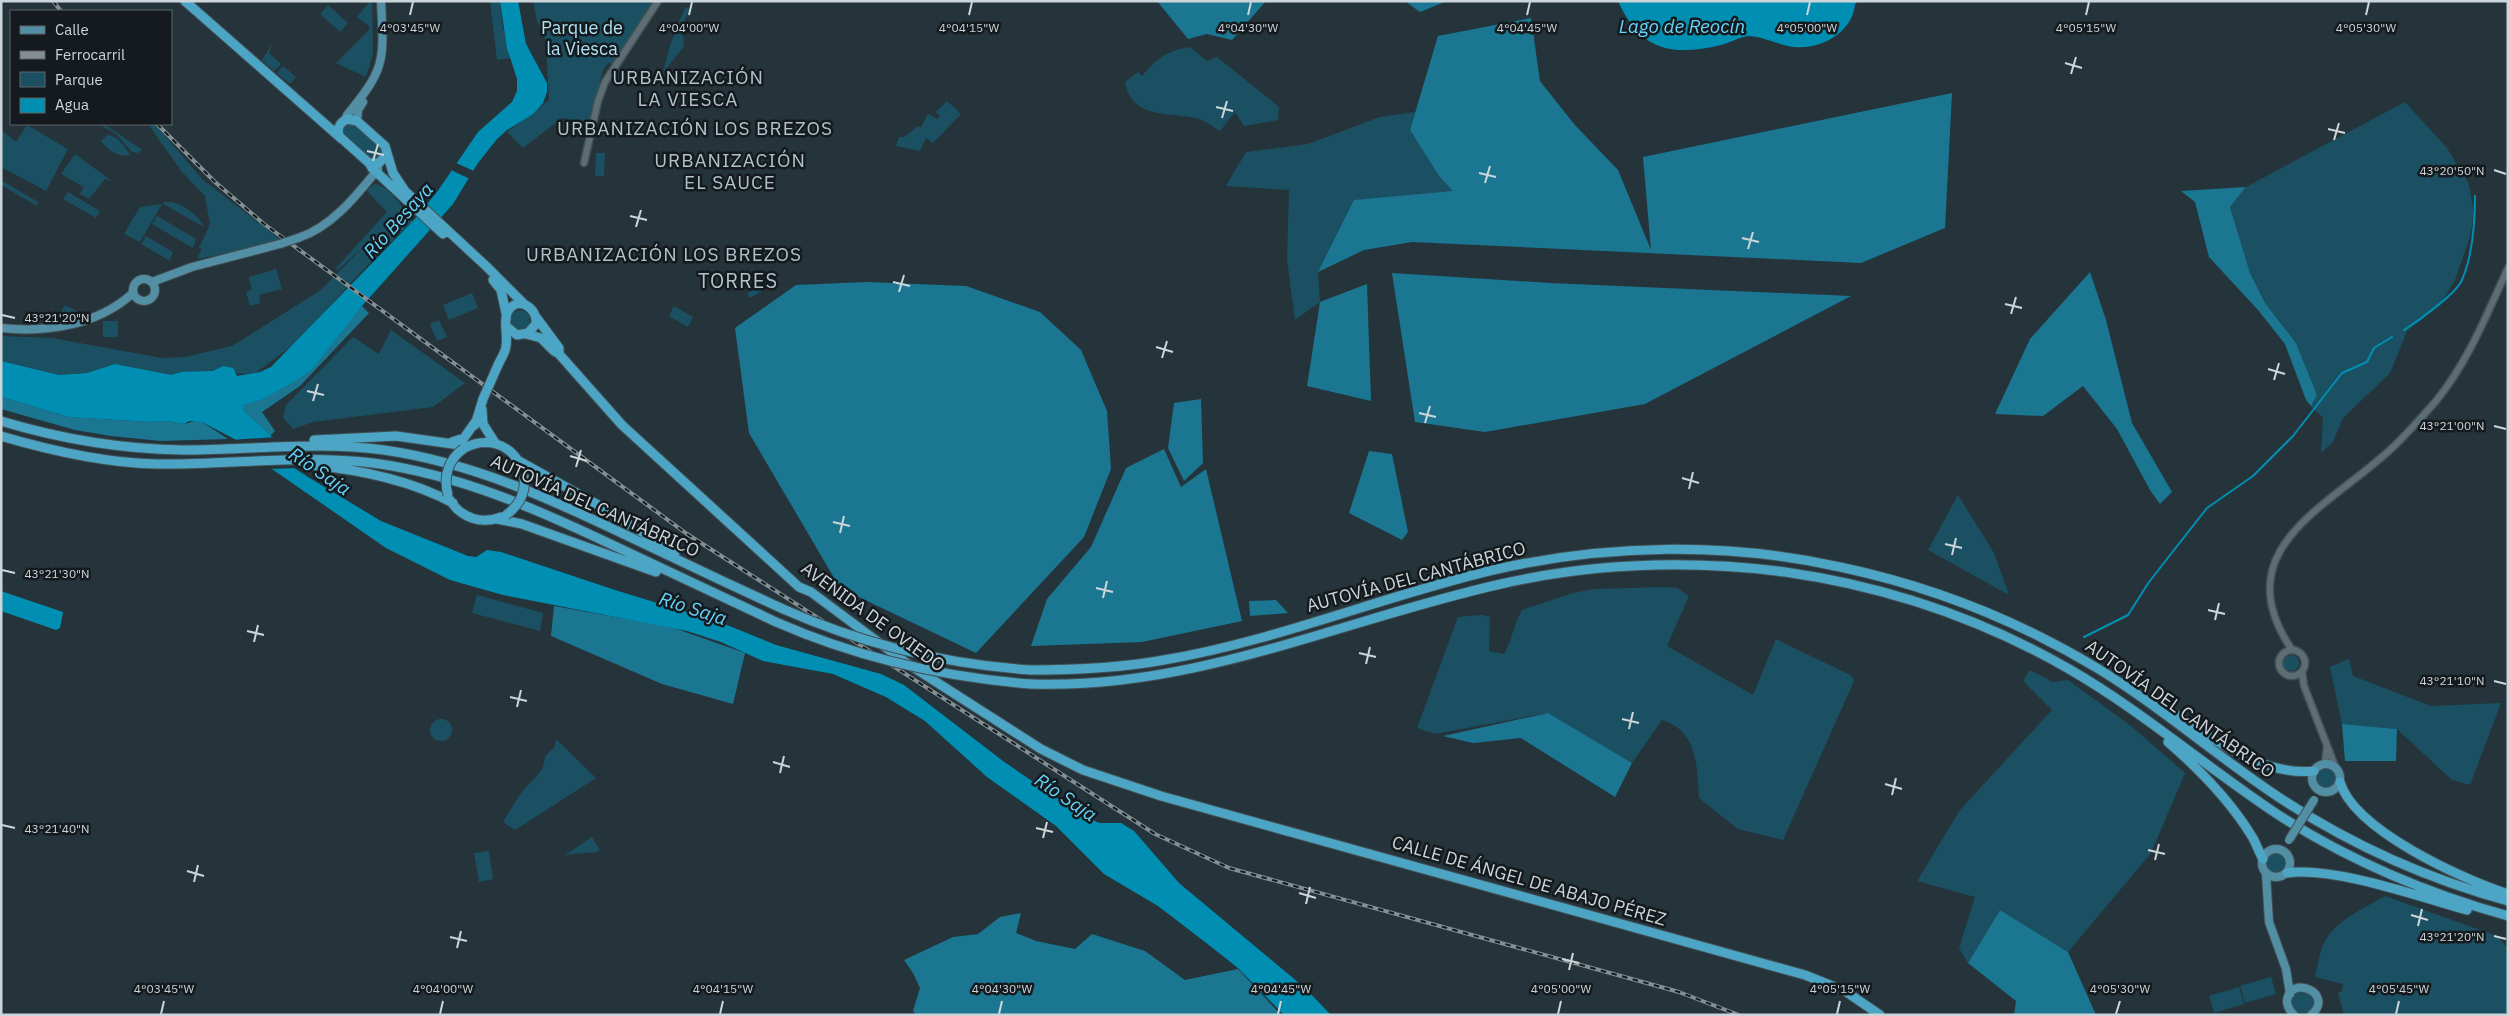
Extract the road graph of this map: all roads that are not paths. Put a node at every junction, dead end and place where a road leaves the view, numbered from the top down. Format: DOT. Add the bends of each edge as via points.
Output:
graph roads {
  1 [pos="185,1"];
  2 [pos="381,1"];
  3 [pos="385,1"];
  4 [pos="658,1"];
  5 [pos="317,118"];
  6 [pos="344,121"];
  7 [pos="357,121"];
  8 [pos="342,139"];
  9 [pos="385,157"];
  10 [pos="368,162"];
  11 [pos="584,163"];
  12 [pos="376,172"];
  13 [pos="362,186"];
  14 [pos="394,188"];
  15 [pos="410,199"];
  16 [pos="457,242"];
  17 [pos="2508,268"];
  18 [pos="166,278"];
  19 [pos="152,282"];
  20 [pos="155,291"];
  21 [pos="136,296"];
  22 [pos="524,304"];
  23 [pos="506,313"];
  24 [pos="536,317"];
  25 [pos="507,327"];
  26 [pos="1,328"];
  27 [pos="524,334"];
  28 [pos="506,346"];
  29 [pos="559,354"];
  30 [pos="483,399"];
  31 [pos="476,420"];
  32 [pos="1,421"];
  33 [pos="1,436"];
  34 [pos="396,436"];
  35 [pos="318,443"];
  36 [pos="495,443"];
  37 [pos="466,447"];
  38 [pos="519,461"];
  39 [pos="337,464"];
  40 [pos="450,499"];
  41 [pos="497,519"];
  42 [pos="781,608"];
  43 [pos="776,622"];
  44 [pos="2282,635"];
  45 [pos="2014,641"];
  46 [pos="2049,641"];
  47 [pos="2292,650"];
  48 [pos="2284,652"];
  49 [pos="2302,672"];
  50 [pos="2294,677"];
  51 [pos="2304,686"];
  52 [pos="2327,745"];
  53 [pos="2325,763"];
  54 [pos="2335,766"];
  55 [pos="2314,771"];
  56 [pos="2340,782"];
  57 [pos="2317,788"];
  58 [pos="2325,792"];
  59 [pos="2314,800"];
  60 [pos="1228,813"];
  61 [pos="2289,840"];
  62 [pos="2278,849"];
  63 [pos="2287,854"];
  64 [pos="2263,859"];
  65 [pos="2266,874"];
  66 [pos="2283,875"];
  67 [pos="2508,894"];
  68 [pos="2268,897"];
  69 [pos="2508,901"];
  70 [pos="2508,916"];
  71 [pos="2508,920"];
  72 [pos="2286,969"];
  73 [pos="2301,987"];
  74 [pos="2290,994"];
  75 [pos="2312,1014"];
  76 [pos="1879,1015"];
  77 [pos="2294,1015"];
  1 -- 5 [label="highway"];
  2 -- 6 [label="main road" via="383,43 380,67"];
  3 -- 7 [label="main road" via="385,64 375,87 359,108"];
  4 -- 11 [label="street" via="605,82"];
  5 -- 6 [label="highway" via="328,122"];
  5 -- 8 [label="highway"];
  6 -- 7 [label="highway"];
  6 -- 8 [label="highway" via="338,130"];
  7 -- 9 [label="highway" via="385,146"];
  8 -- 10 [label="highway"];
  9 -- 10 [label="highway" via="378,164"];
  9 -- 12 [label="main road"];
  9 -- 15 [label="highway"];
  10 -- 12 [label="highway"];
  10 -- 13 [label="main road" via="369,172"];
  12 -- 13 [label="main road"];
  12 -- 14 [label="highway"];
  13 -- 14 [label="main road" via="375,180"];
  13 -- 18 [label="main road, bridge" via="327,223 298,238 192,267"];
  14 -- 15 [label="highway"];
  15 -- 16 [label="highway"];
  16 -- 22 [label="highway"];
  16 -- 23 [label="highway" via="498,285"];
  17 -- 44 [label="street" via="2479,332 2454,377 2436,400 2392,448 2299,524 2287,538 2278,554 2271,582 2273,608"];
  18 -- 19 [label="main road"];
  18 -- 20 [label="main road"];
  19 -- 20 [label="main road"];
  19 -- 21 [label="main road" via="138,280 134,286"];
  20 -- 21 [label="main road" via="150,299"];
  21 -- 26 [label="main road" via="71,325 31,330"];
  22 -- 23 [label="highway" via="513,306"];
  22 -- 24 [label="highway" via="533,309"];
  23 -- 25 [label="highway"];
  24 -- 27 [label="highway" via="535,326"];
  24 -- 29 [label="highway, AVENIDA DE OVIEDO" via="559,348"];
  25 -- 27 [label="highway" via="515,334"];
  25 -- 28 [label="highway"];
  27 -- 28 [label="highway"];
  27 -- 29 [label="highway, AVENIDA DE OVIEDO" via="540,338"];
  28 -- 30 [label="highway, bridge"];
  29 -- 60 [label="highway, AVENIDA DE OVIEDO" via="622,426 795,583 905,662 1071,765 1161,796"];
  30 -- 31 [label="highway"];
  30 -- 36 [label="highway" via="483,424"];
  31 -- 34 [label="highway" via="468,435 456,442"];
  31 -- 37 [label="highway"];
  32 -- 35 [label="highway, AUTOVÍA DEL CANTÁBRICO" via="62,437 116,446 180,450"];
  33 -- 39 [label="highway, AUTOVÍA DEL CANTÁBRICO" via="62,452 118,461"];
  34 -- 35 [label="highway"];
  34 -- 37 [label="highway"];
  35 -- 42 [label="highway, AUTOVÍA DEL CANTÁBRICO" via="408,454 497,478"];
  36 -- 37 [label="highway" via="482,442"];
  36 -- 38 [label="highway" via="509,450"];
  37 -- 40 [label="highway, bridge" via="451,461 447,472"];
  38 -- 41 [label="highway, bridge" via="524,476 520,500 506,515"];
  38 -- 42 [label="highway" via="673,551"];
  39 -- 40 [label="highway"];
  39 -- 43 [label="highway, AUTOVÍA DEL CANTÁBRICO" via="418,471 494,492"];
  40 -- 41 [label="highway" via="470,518"];
  41 -- 43 [label="highway" via="522,524 633,562"];
  42 -- 46 [label="highway, AUTOVÍA DEL CANTÁBRICO, bridge" via="843,633 901,651 969,664 1030,670 1108,667 1170,659 1224,647 1495,570 1580,555 1667,550 1775,556 1874,574 1970,606"];
  43 -- 45 [label="highway, AUTOVÍA DEL CANTÁBRICO, bridge" via="836,646 902,666 955,676 1031,684 1101,683 1170,674 1223,662 1504,583 1570,571 1646,565 1742,567 1835,581 1938,609"];
  44 -- 47 [label="street"];
  44 -- 48 [label="street"];
  45 -- 64 [label="highway" via="2103,694 2180,752 2227,801"];
  45 -- 70 [label="highway, AUTOVÍA DEL CANTÁBRICO" via="2098,686 2256,800 2327,843 2412,884"];
  46 -- 55 [label="highway" via="2115,676 2233,750 2288,771"];
  46 -- 69 [label="highway, AUTOVÍA DEL CANTÁBRICO" via="2120,683 2264,788 2316,821 2403,864 2457,886"];
  47 -- 48 [label="street"];
  47 -- 49 [label="street" via="2300,652 2304,658"];
  48 -- 50 [label="street" via="2279,659 2281,672"];
  49 -- 50 [label="street"];
  49 -- 51 [label="street"];
  50 -- 51 [label="street"];
  51 -- 52 [label="street"];
  52 -- 53 [label="street"];
  52 -- 54 [label="street"];
  53 -- 54 [label="main road"];
  53 -- 55 [label="main road"];
  54 -- 56 [label="main road" via="2340,773"];
  55 -- 57 [label="main road" via="2312,780"];
  56 -- 58 [label="main road"];
  56 -- 67 [label="highway" via="2355,808 2402,843 2451,871"];
  57 -- 58 [label="main road"];
  57 -- 59 [label="main road"];
  58 -- 59 [label="main road"];
  59 -- 61 [label="main road, bridge"];
  60 -- 76 [label="highway, CALLE DE ÁNGEL DE ABAJO PÉREZ" via="1821,980 1845,990"];
  61 -- 62 [label="main road"];
  61 -- 63 [label="main road"];
  62 -- 63 [label="main road"];
  62 -- 64 [label="main road" via="2270,850"];
  63 -- 66 [label="main road" via="2291,861"];
  64 -- 65 [label="main road" via="2262,867"];
  65 -- 66 [label="main road"];
  65 -- 68 [label="main road"];
  66 -- 68 [label="main road" via="2272,886"];
  66 -- 71 [label="highway" via="2308,872 2354,880"];
  68 -- 72 [label="main road" via="2272,932"];
  72 -- 73 [label="main road"];
  72 -- 74 [label="main road"];
  73 -- 74 [label="main road"];
  73 -- 75 [label="main road" via="2312,990 2317,997"];
  74 -- 77 [label="main road" via="2288,1005"];
}
